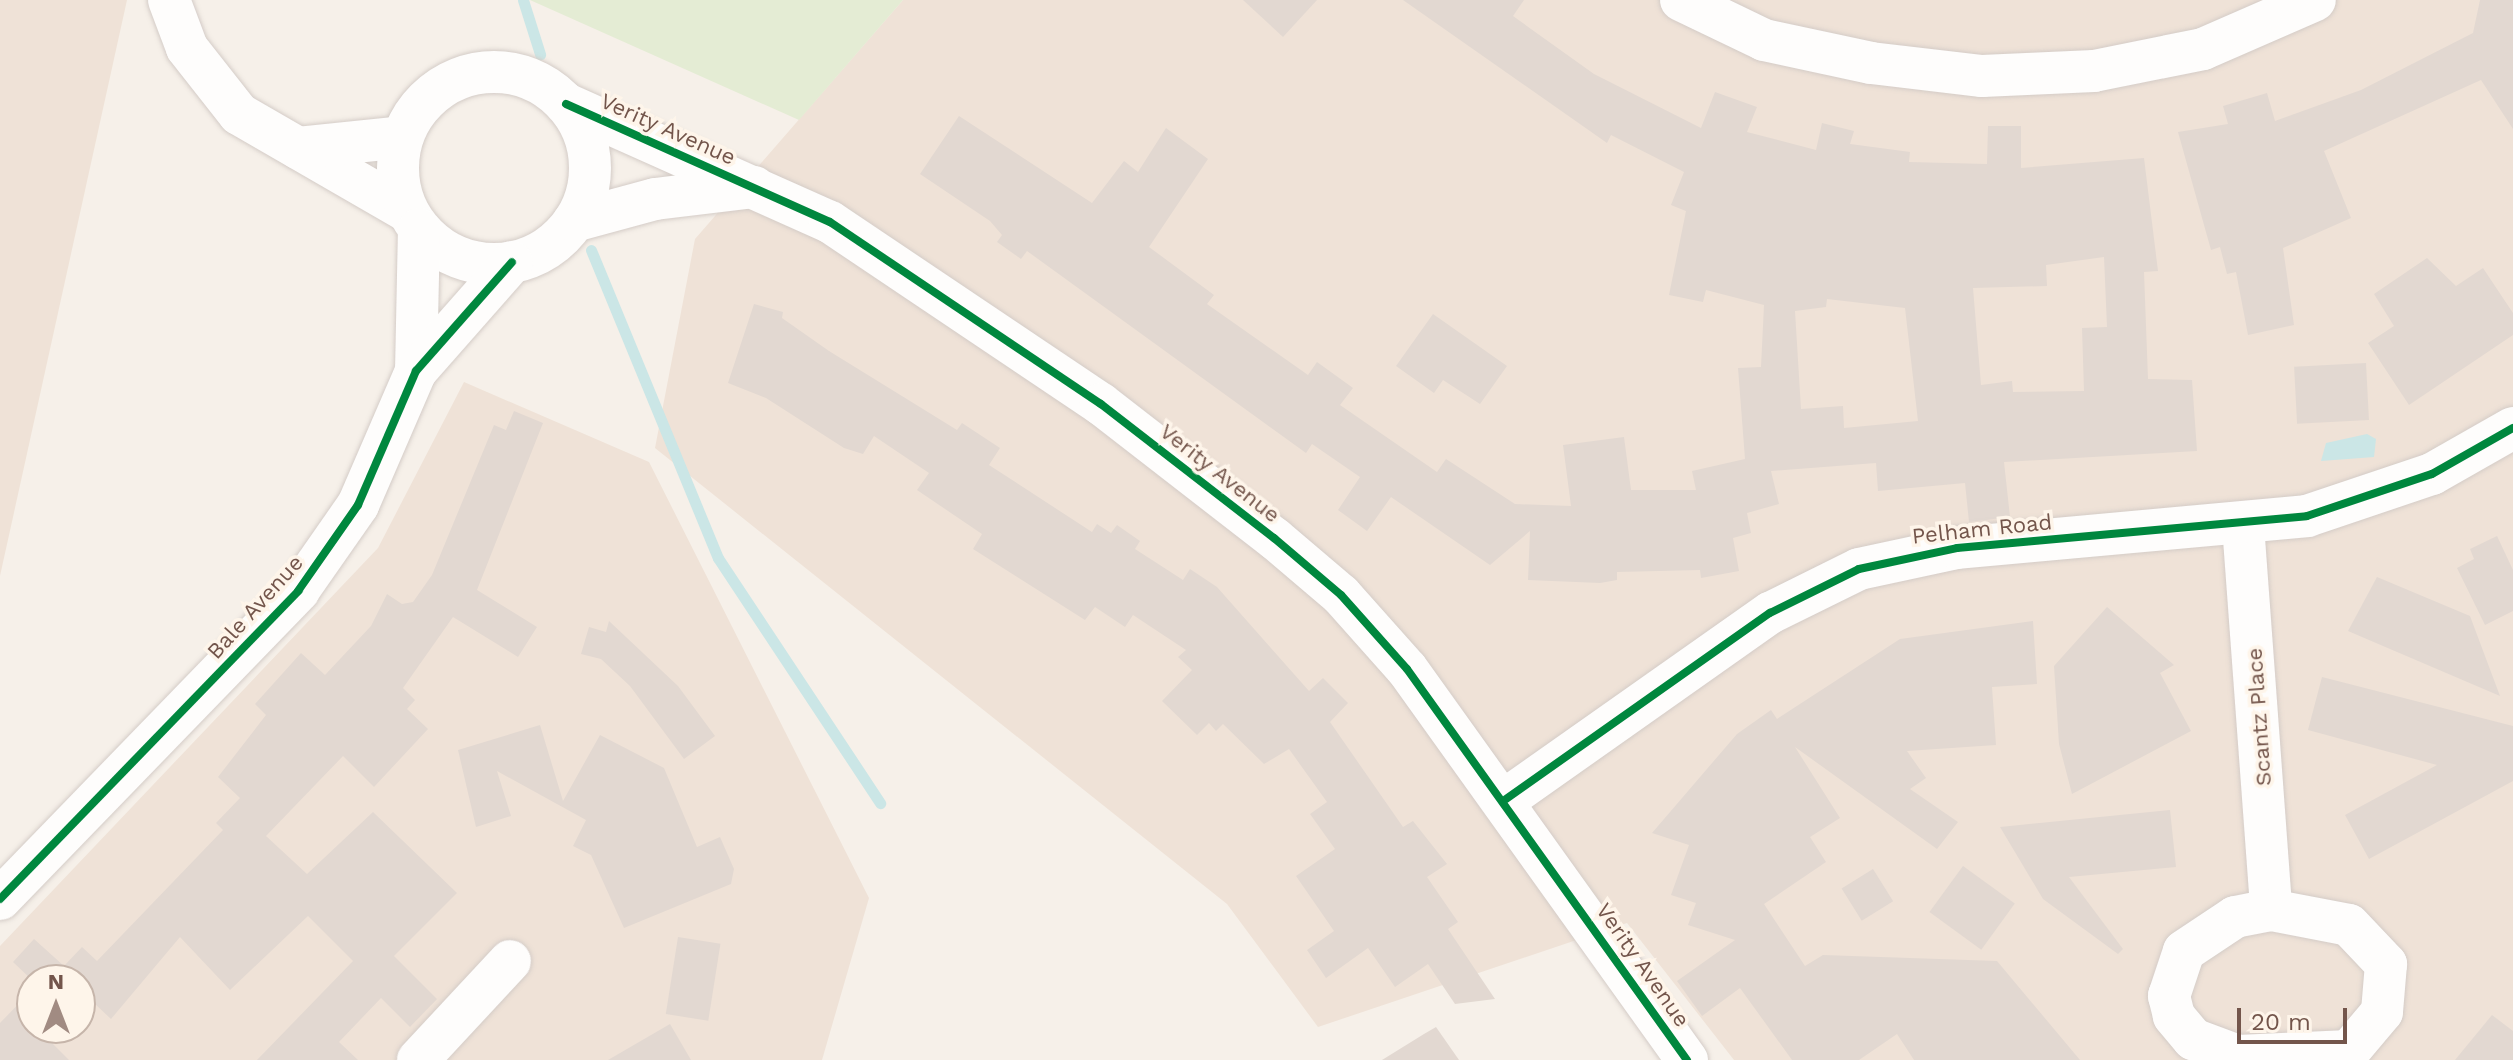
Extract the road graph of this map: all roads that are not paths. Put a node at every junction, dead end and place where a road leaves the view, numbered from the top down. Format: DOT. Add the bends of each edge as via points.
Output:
graph roads {
  1 [pos="169,0"];
  2 [pos="1681,0"];
  3 [pos="2315,0"];
  4 [pos="566,104"];
  5 [pos="402,137"];
  6 [pos="298,148"];
  7 [pos="755,187"];
  8 [pos="413,220"];
  9 [pos="574,221"];
  10 [pos="512,262"];
  11 [pos="416,371"];
  12 [pos="2513,428"];
  13 [pos="2243,525"];
  14 [pos="1506,799"];
  15 [pos="0,899"];
  16 [pos="2271,910"];
  17 [pos="510,961"];
  18 [pos="1680,1057"];
  19 [pos="418,1060"];
  1 -- 6 [label="street" via="187,48 213,85 239,114"];
  2 -- 3 [label="street" via="1764,40 1871,63 1982,76 2094,71 2203,49"];
  4 -- 5 [label="street" via="524,77 475,74 430,96"];
  4 -- 7 [label="street, Verity Avenue"];
  4 -- 9 [label="street" via="580,125 590,174"];
  5 -- 6 [label="street"];
  5 -- 8 [label="street" via="397,162"];
  6 -- 8 [label="street"];
  7 -- 9 [label="street, Verity Avenue" via="655,199"];
  7 -- 14 [label="street, Verity Avenue" via="830,222 1062,377 1274,538 1341,595 1407,669"];
  8 -- 10 [label="street" via="459,258"];
  8 -- 11 [label="street, Bale Avenue"];
  9 -- 10 [label="street" via="536,254"];
  10 -- 11 [label="street, Bale Avenue"];
  11 -- 15 [label="street, Bale Avenue" via="358,505 298,591"];
  12 -- 13 [label="street, Pelham Road" via="2374,497"];
  13 -- 14 [label="street, Pelham Road" via="1957,548 1859,569 1770,613"];
  13 -- 16 [label="street, Scantz Place"];
  14 -- 18 [label="street, Verity Avenue"];
  16 -- 16 [label="street" via="2349,925 2386,964 2382,1012 2349,1051 2238,1056 2193,1039 2174,1016 2169,996 2184,951 2225,922"];
  17 -- 19 [label="street"];
}
